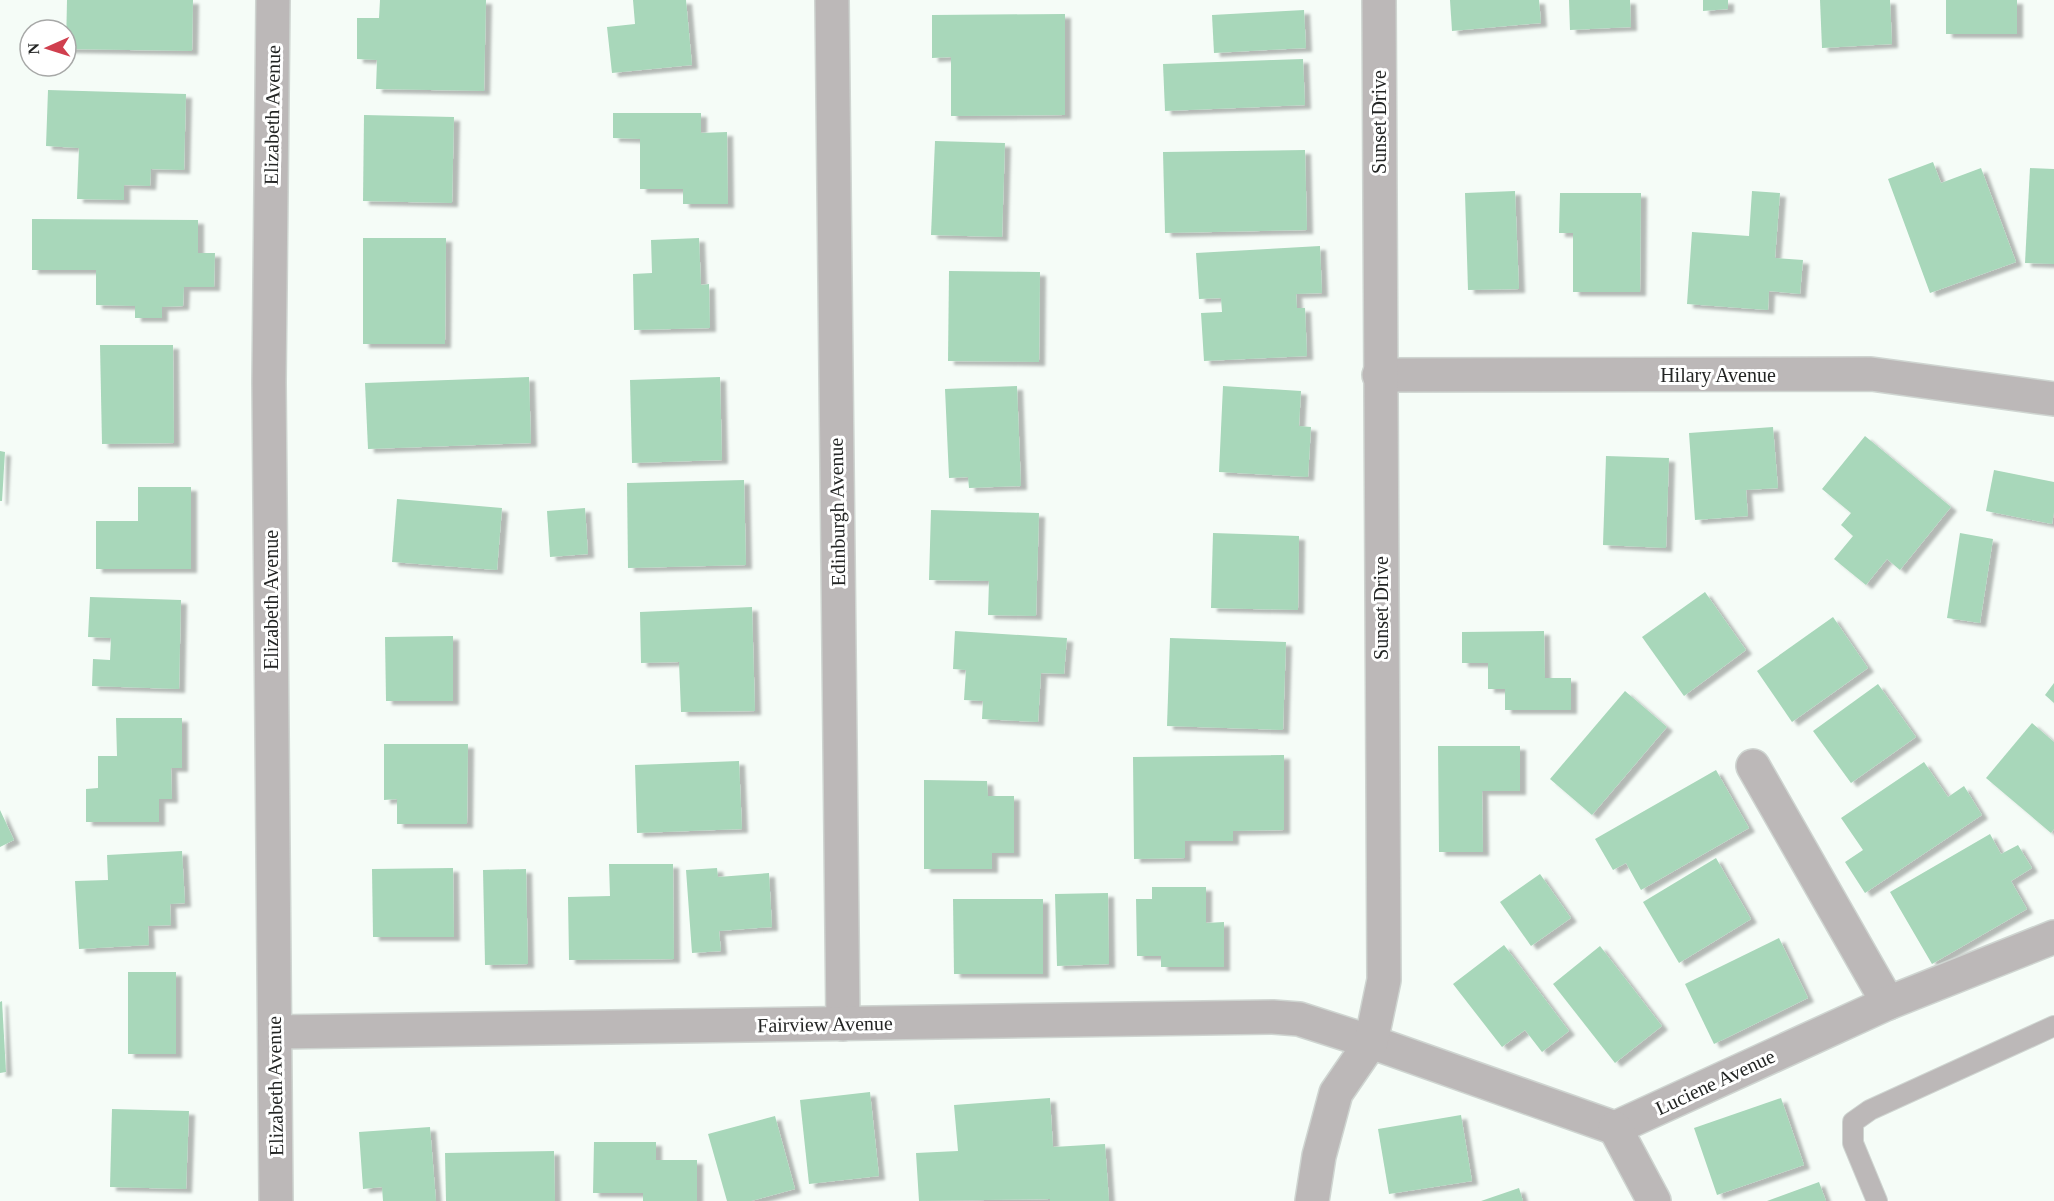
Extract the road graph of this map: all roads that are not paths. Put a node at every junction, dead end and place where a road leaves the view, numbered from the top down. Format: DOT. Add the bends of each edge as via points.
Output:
graph roads {
  1 [pos="273,0"];
  2 [pos="832,0"];
  3 [pos="1379,0"];
  4 [pos="1379,375"];
  5 [pos="2054,399"];
  6 [pos="1753,766"];
  7 [pos="2054,937"];
  8 [pos="1888,1003"];
  9 [pos="843,1024"];
  10 [pos="2054,1026"];
  11 [pos="275,1032"];
  12 [pos="1371,1042"];
  13 [pos="1615,1128"];
  14 [pos="276,1201"];
  15 [pos="1312,1201"];
  16 [pos="1654,1201"];
  17 [pos="1877,1201"];
  1 -- 11 [label="street, Elizabeth Avenue" via="269,382"];
  2 -- 9 [label="street, Edinburgh Avenue"];
  3 -- 4 [label="street, Sunset Drive"];
  4 -- 5 [label="street, Hilary Avenue" via="1870,375"];
  4 -- 12 [label="street, Sunset Drive" via="1384,980"];
  6 -- 8 [label="street"];
  7 -- 8 [label="street, Luciene Avenue"];
  8 -- 13 [label="street, Luciene Avenue"];
  9 -- 11 [label="street, Fairview Avenue"];
  9 -- 12 [label="street, Fairview Avenue" via="1273,1017 1299,1019"];
  10 -- 17 [label="lane" via="1870,1110 1853,1122 1854,1143"];
  11 -- 14 [label="street, Elizabeth Avenue"];
  12 -- 13 [label="street"];
  12 -- 15 [label="street, Sunset Drive" via="1336,1093"];
  13 -- 16 [label="street"];
}
